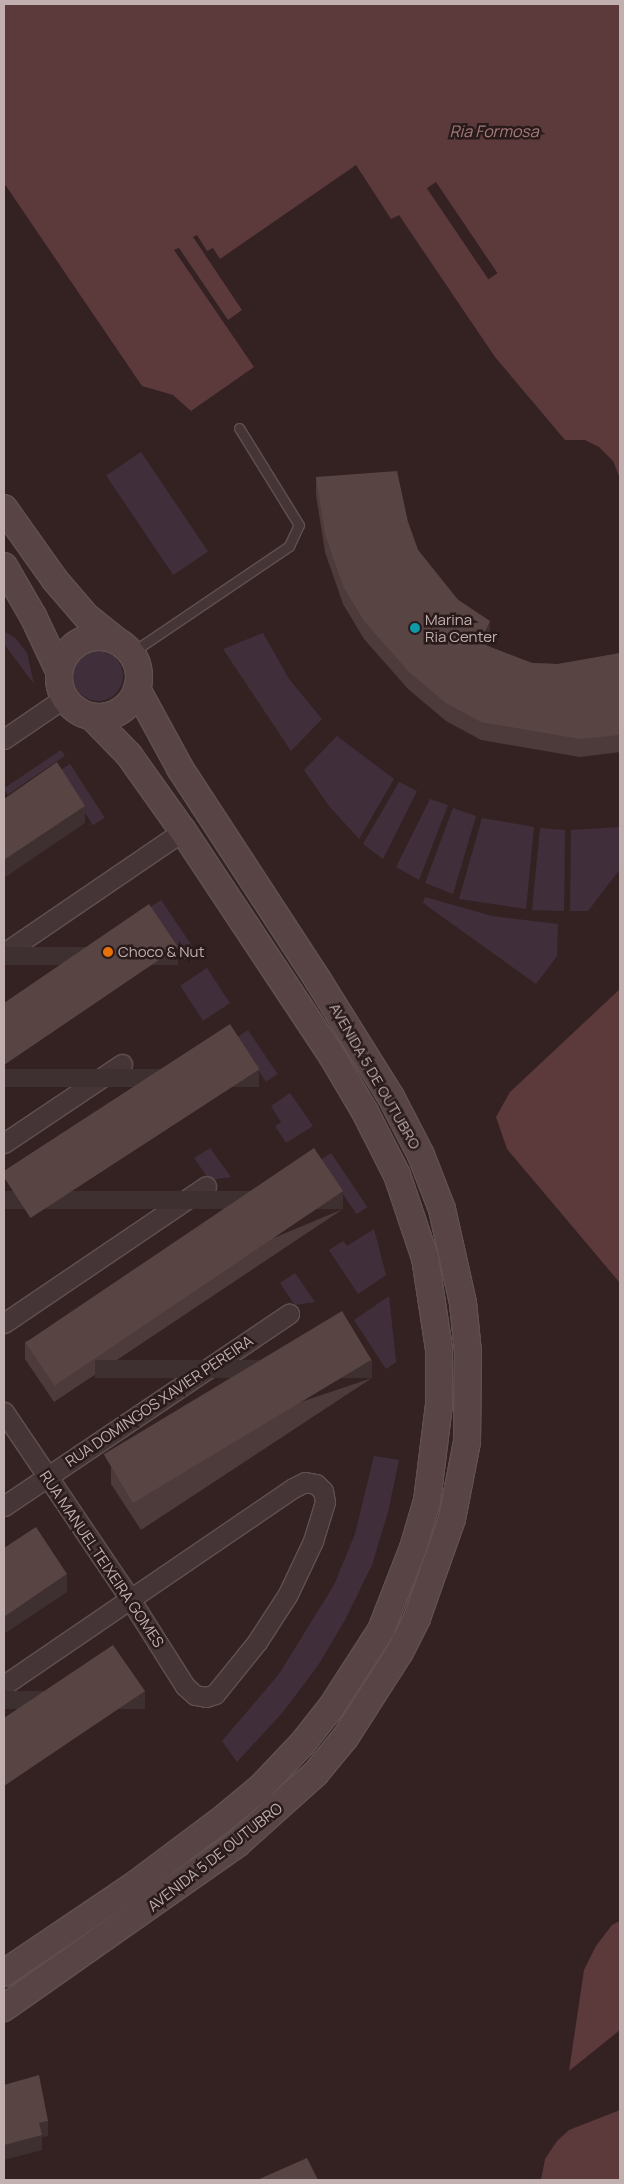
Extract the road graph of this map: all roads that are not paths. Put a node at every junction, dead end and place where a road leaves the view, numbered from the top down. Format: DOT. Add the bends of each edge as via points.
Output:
graph roads {
  1 [pos="239,428"];
  2 [pos="4,508"];
  3 [pos="4,566"];
  4 [pos="123,647"];
  5 [pos="59,671"];
  6 [pos="137,689"];
  7 [pos="64,698"];
  8 [pos="92,717"];
  9 [pos="4,739"];
  10 [pos="183,832"];
  11 [pos="4,952"];
  12 [pos="122,1064"];
  13 [pos="4,1143"];
  14 [pos="206,1186"];
  15 [pos="290,1314"];
  16 [pos="4,1323"];
  17 [pos="4,1412"];
  18 [pos="47,1476"];
  19 [pos="4,1506"];
  20 [pos="130,1599"];
  21 [pos="4,1685"];
  22 [pos="32,1955"];
  23 [pos="4,1963"];
  24 [pos="4,1972"];
  25 [pos="4,2008"];
  1 -- 4 [label="lane" via="299,525 289,546"];
  2 -- 4 [label="main road" via="55,580 86,616"];
  3 -- 5 [label="main road"];
  4 -- 5 [label="main road" via="91,637 79,642 62,659"];
  4 -- 6 [label="main road" via="138,670"];
  5 -- 7 [label="main road"];
  6 -- 8 [label="main road" via="124,708 110,716"];
  6 -- 25 [label="main road, AVENIDA 5 DE OUTUBRO" via="180,768 391,1097 421,1155 442,1209 464,1303 468,1352 467,1442 452,1519 417,1618 395,1660 345,1738 316,1773 237,1844"];
  7 -- 8 [label="main road" via="75,709"];
  7 -- 9 [label="street"];
  8 -- 10 [label="main road, AVENIDA 5 DE OUTUBRO" via="129,756"];
  10 -- 11 [label="street"];
  10 -- 22 [label="main road, AVENIDA 5 DE OUTUBRO" via="332,1056 397,1175 413,1216 434,1304 439,1405 435,1455 413,1548 381,1630 360,1665 302,1744 261,1787 220,1821"];
  12 -- 13 [label="street"];
  14 -- 16 [label="street"];
  15 -- 18 [label="street, RUA DOMINGOS XAVIER PEREIRA"];
  17 -- 18 [label="street, RUA MANUEL TEIXEIRA GOMES"];
  18 -- 19 [label="street, RUA DOMINGOS XAVIER PEREIRA"];
  18 -- 20 [label="street, RUA MANUEL TEIXEIRA GOMES"];
  20 -- 20 [label="street, RUA MANUEL TEIXEIRA GOMES" via="293,1488 305,1482 316,1484 323,1491 325,1502 313,1541 288,1594 257,1642 215,1694 206,1697 195,1695 185,1686"];
  20 -- 21 [label="street"];
  22 -- 23 [label="main road"];
  22 -- 24 [label="main road, AVENIDA 5 DE OUTUBRO"];
}
